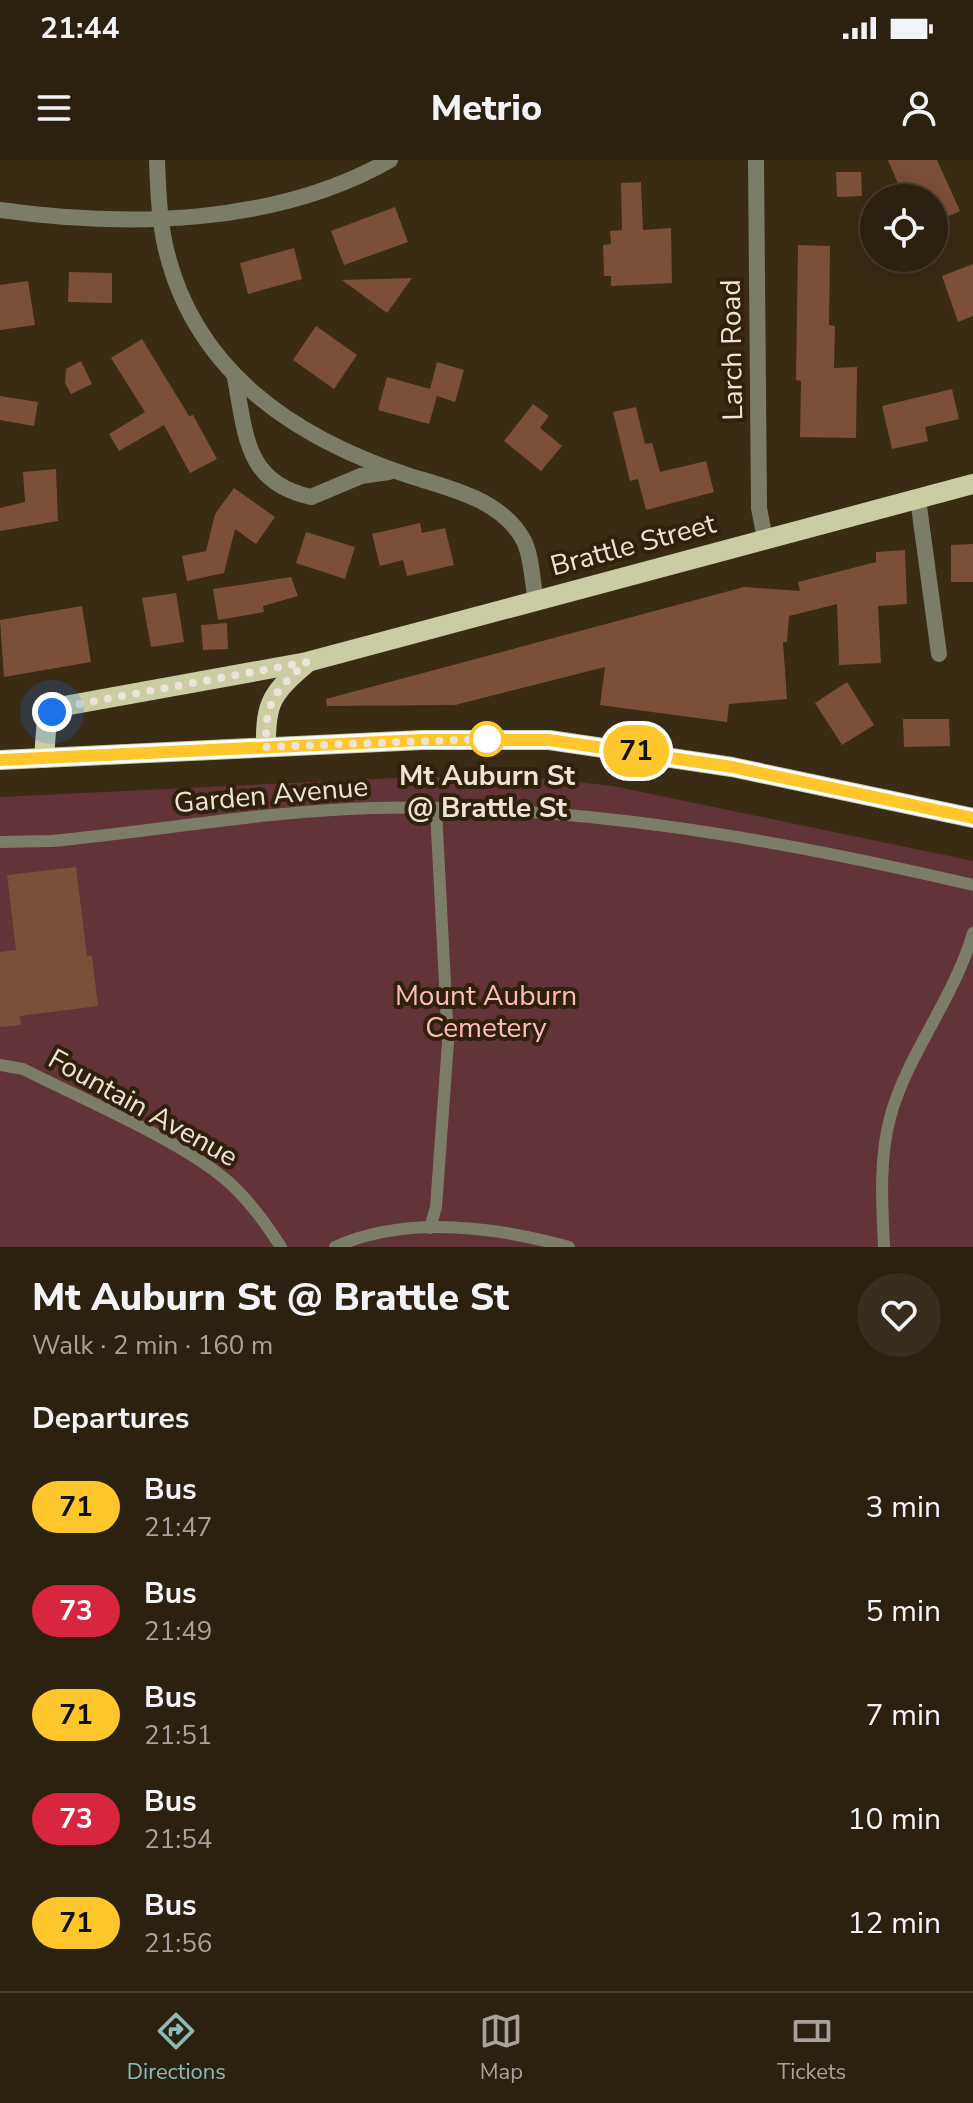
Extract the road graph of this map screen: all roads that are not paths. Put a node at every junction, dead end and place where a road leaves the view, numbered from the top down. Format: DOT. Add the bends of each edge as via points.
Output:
graph roads {
  1 [pos="157,160"];
  2 [pos="390,160"];
  3 [pos="756,160"];
  4 [pos="0,210"];
  5 [pos="161,219"];
  6 [pos="235,377"];
  7 [pos="394,471"];
  8 [pos="973,484"];
  9 [pos="918,499"];
  10 [pos="765,539"];
  11 [pos="536,600"];
  12 [pos="939,654"];
  13 [pos="307,662"];
  14 [pos="266,747"];
  15 [pos="44,758"];
  16 [pos="0,760"];
  17 [pos="436,810"];
  18 [pos="973,818"];
  19 [pos="0,842"];
  20 [pos="973,885"];
  21 [pos="973,933"];
  22 [pos="0,1065"];
  23 [pos="430,1228"];
  24 [pos="281,1247"];
  25 [pos="335,1247"];
  26 [pos="569,1247"];
  27 [pos="884,1247"];
  1 -- 5 [label="street"];
  2 -- 5 [label="street" via="312,196"];
  3 -- 10 [label="street, Larch Road" via="759,508"];
  4 -- 5 [label="street" via="98,221"];
  5 -- 6 [label="street" via="184,300"];
  6 -- 7 [label="street" via="245,390 311,434"];
  6 -- 7 [label="street" via="248,445 273,484 311,497 361,476"];
  7 -- 11 [label="street" via="483,502 505,519 524,541"];
  8 -- 9 [label="main road, Brattle Street"];
  9 -- 10 [label="main road, Brattle Street"];
  9 -- 12 [label="street"];
  10 -- 11 [label="main road, Brattle Street"];
  11 -- 13 [label="main road, Brattle Street"];
  13 -- 14 [label="main road" via="272,698"];
  13 -- 15 [label="main road, Brattle Street" via="58,708 47,718"];
  14 -- 15 [label="main road"];
  14 -- 18 [label="main road" via="464,738 579,743 748,769"];
  15 -- 16 [label="main road"];
  17 -- 19 [label="lane, Garden Avenue" via="368,808"];
  17 -- 20 [label="lane, Garden Avenue" via="662,826 823,852"];
  17 -- 23 [label="lane" via="448,1042"];
  21 -- 27 [label="lane" via="947,1001 890,1118 883,1164"];
  22 -- 24 [label="lane, Fountain Avenue" via="23,1069 228,1181"];
  23 -- 25 [label="lane" via="382,1231"];
  23 -- 26 [label="lane"];
}
